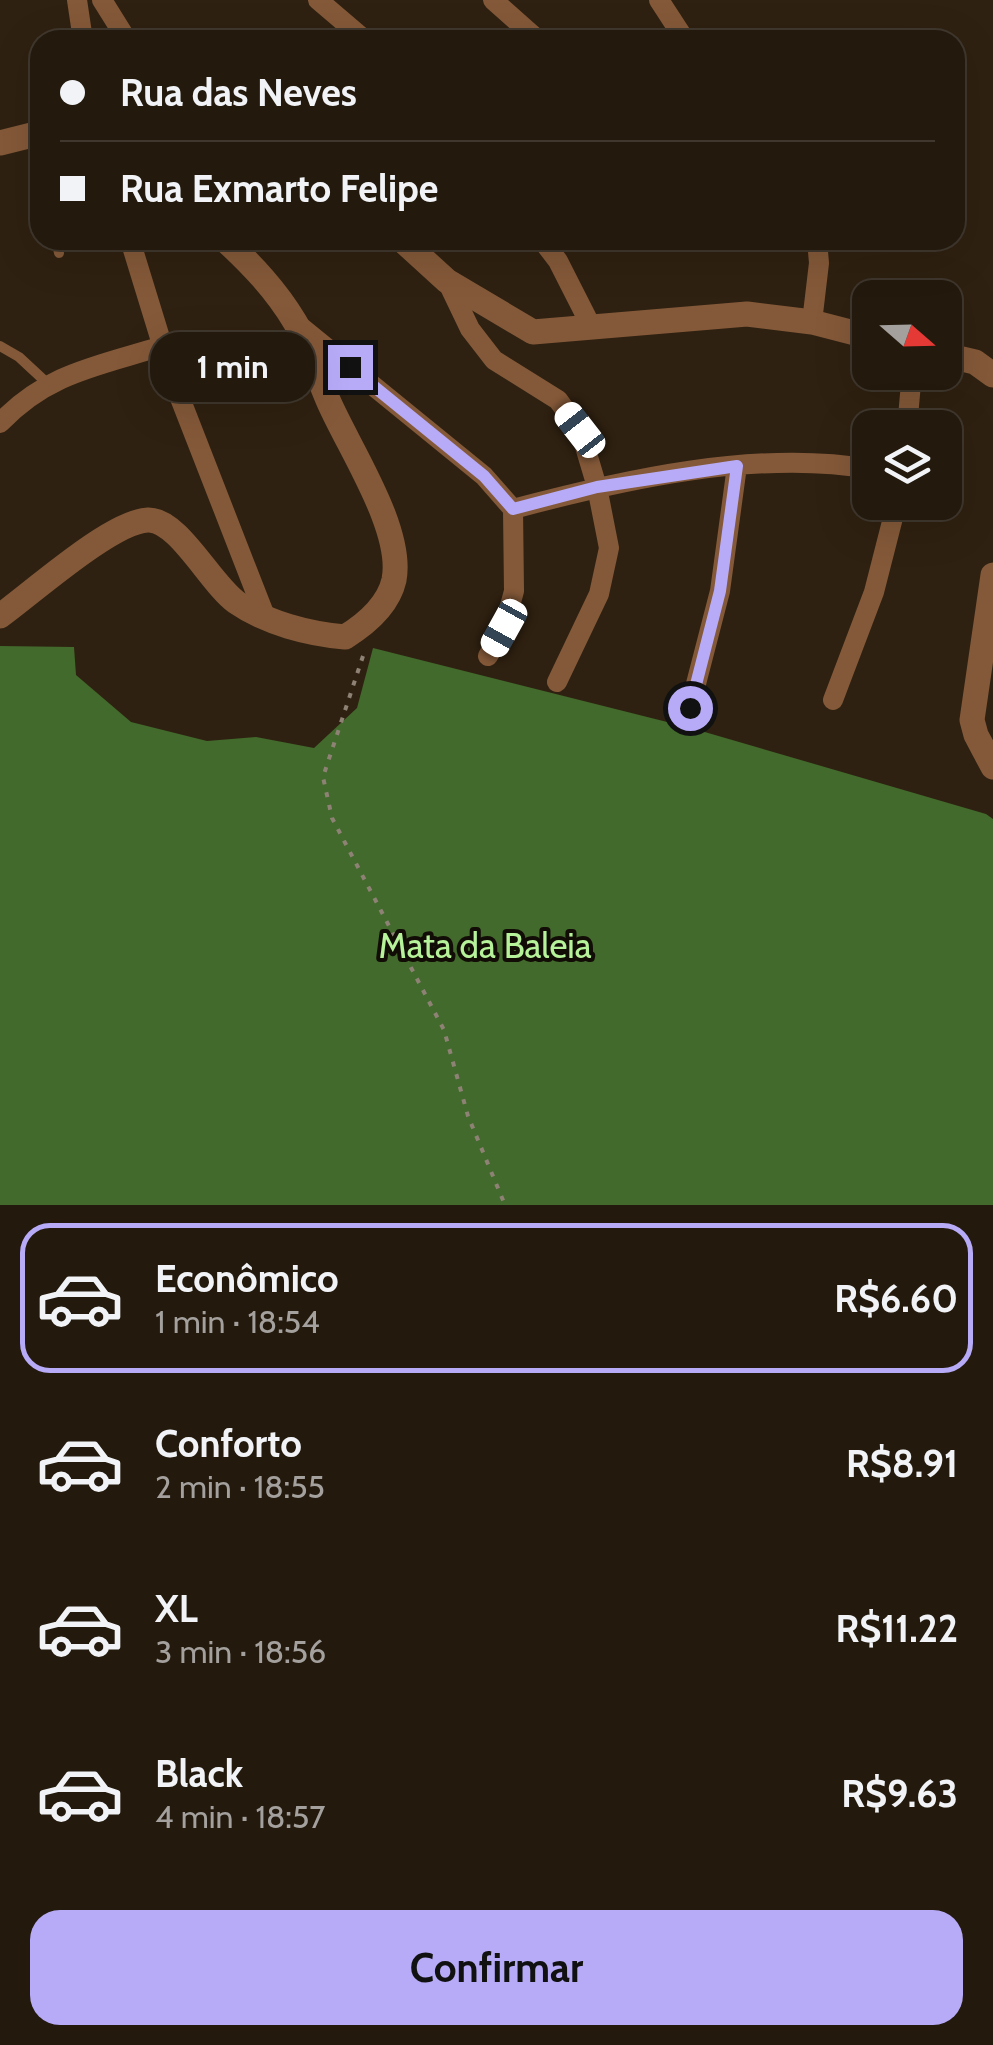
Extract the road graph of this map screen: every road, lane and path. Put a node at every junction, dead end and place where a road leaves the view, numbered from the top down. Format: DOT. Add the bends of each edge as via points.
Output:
graph roads {
  1 [pos="77,0"];
  2 [pos="102,0"];
  3 [pos="318,0"];
  4 [pos="493,0"];
  5 [pos="660,0"];
  6 [pos="82,30"];
  7 [pos="121,30"];
  8 [pos="353,30"];
  9 [pos="527,30"];
  10 [pos="680,30"];
  11 [pos="30,135"];
  12 [pos="0,142"];
  13 [pos="58,250"];
  14 [pos="133,250"];
  15 [pos="236,250"];
  16 [pos="413,250"];
  17 [pos="550,250"];
  18 [pos="818,250"];
  19 [pos="59,253"];
  20 [pos="446,281"];
  21 [pos="812,322"];
  22 [pos="296,324"];
  23 [pos="592,328"];
  24 [pos="852,332"];
  25 [pos="0,346"];
  26 [pos="162,346"];
  27 [pos="962,359"];
  28 [pos="993,375"];
  29 [pos="46,383"];
  30 [pos="0,424"];
  31 [pos="737,466"];
  32 [pos="852,466"];
  33 [pos="597,487"];
  34 [pos="513,509"];
  35 [pos="892,520"];
  36 [pos="993,575"];
  37 [pos="0,616"];
  38 [pos="265,616"];
  39 [pos="345,637"];
  40 [pos="488,656"];
  41 [pos="557,682"];
  42 [pos="833,700"];
  43 [pos="690,708"];
  44 [pos="993,768"];
  45 [pos="506,1205"];
  1 -- 6 [label="street"];
  2 -- 7 [label="street"];
  3 -- 8 [label="street"];
  4 -- 9 [label="street"];
  5 -- 10 [label="street"];
  11 -- 12 [label="street"];
  13 -- 19 [label="lane"];
  14 -- 26 [label="street"];
  15 -- 22 [label="street"];
  16 -- 20 [label="street"];
  17 -- 23 [label="street"];
  18 -- 21 [label="street"];
  20 -- 23 [label="street" via="534,332"];
  20 -- 33 [label="street" via="494,360 558,400 580,430"];
  21 -- 23 [label="street" via="747,314"];
  21 -- 24 [label="street"];
  22 -- 34 [label="street" via="484,476"];
  22 -- 39 [label="street" via="394,558 385,602"];
  25 -- 29 [label="lane"];
  26 -- 29 [label="street"];
  26 -- 38 [label="street"];
  27 -- 28 [label="street"];
  29 -- 30 [label="street"];
  31 -- 32 [label="street"];
  31 -- 33 [label="street"];
  31 -- 43 [label="street" via="720,591"];
  33 -- 34 [label="street"];
  33 -- 41 [label="street" via="609,548 599,594"];
  34 -- 40 [label="street" via="514,591"];
  35 -- 42 [label="street" via="874,592"];
  36 -- 44 [label="street" via="972,720"];
  37 -- 38 [label="street" via="115,531 148,520 168,525 223,592"];
  38 -- 39 [label="street"];
  39 -- 45 [label="path" via="364,652 323,777 332,818 444,1030 468,1116"];
}
